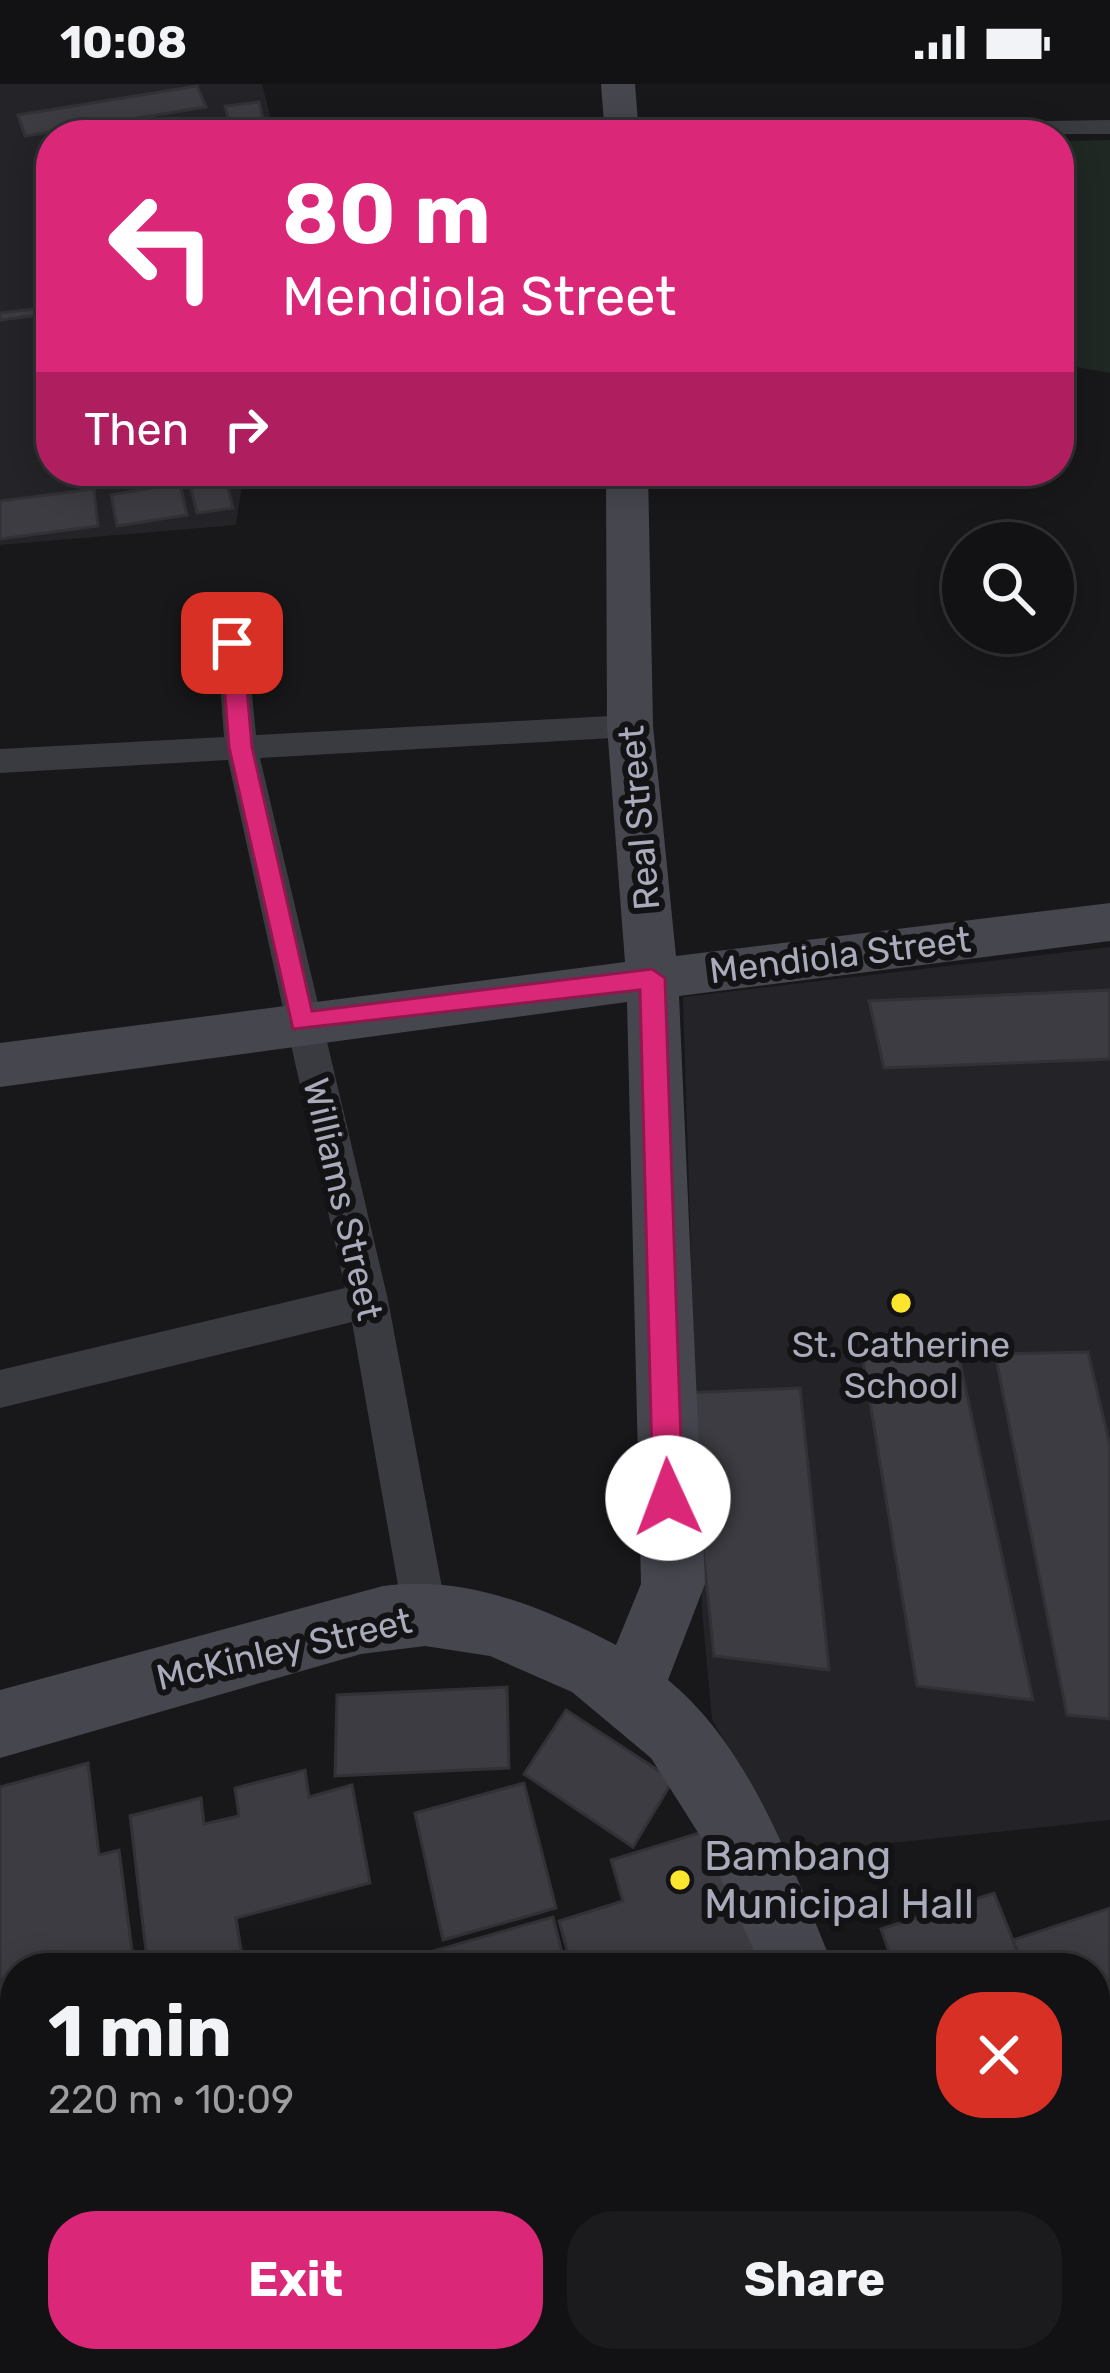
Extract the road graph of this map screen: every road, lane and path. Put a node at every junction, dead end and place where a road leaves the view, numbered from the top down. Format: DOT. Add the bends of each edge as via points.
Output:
graph roads {
  1 [pos="618,84"];
  2 [pos="623,120"];
  3 [pos="1110,127"];
  4 [pos="1074,128"];
  5 [pos="627,486"];
  6 [pos="232,643"];
  7 [pos="630,726"];
  8 [pos="241,747"];
  9 [pos="0,761"];
  10 [pos="1110,922"];
  11 [pos="652,978"];
  12 [pos="302,1022"];
  13 [pos="0,1065"];
  14 [pos="368,1300"];
  15 [pos="0,1389"];
  16 [pos="425,1614"];
  17 [pos="630,1691"];
  18 [pos="0,1724"];
  19 [pos="791,1953"];
  1 -- 2 [label="street"];
  3 -- 4 [label="street"];
  5 -- 7 [label="street, Real Street"];
  6 -- 8 [label="street, Williams Street"];
  7 -- 8 [label="street"];
  7 -- 11 [label="street, Real Street"];
  8 -- 9 [label="street"];
  8 -- 12 [label="street, Williams Street"];
  10 -- 11 [label="street, Mendiola Street"];
  11 -- 12 [label="street, Mendiola Street"];
  11 -- 17 [label="street, Real Street" via="673,1584"];
  12 -- 13 [label="street, Mendiola Street"];
  12 -- 14 [label="street, Williams Street"];
  14 -- 15 [label="street"];
  14 -- 16 [label="street, Williams Street"];
  16 -- 17 [label="street, McKinley Street" via="572,1656"];
  16 -- 18 [label="street, McKinley Street" via="323,1632"];
  17 -- 19 [label="street" via="672,1730 728,1813"];
}
